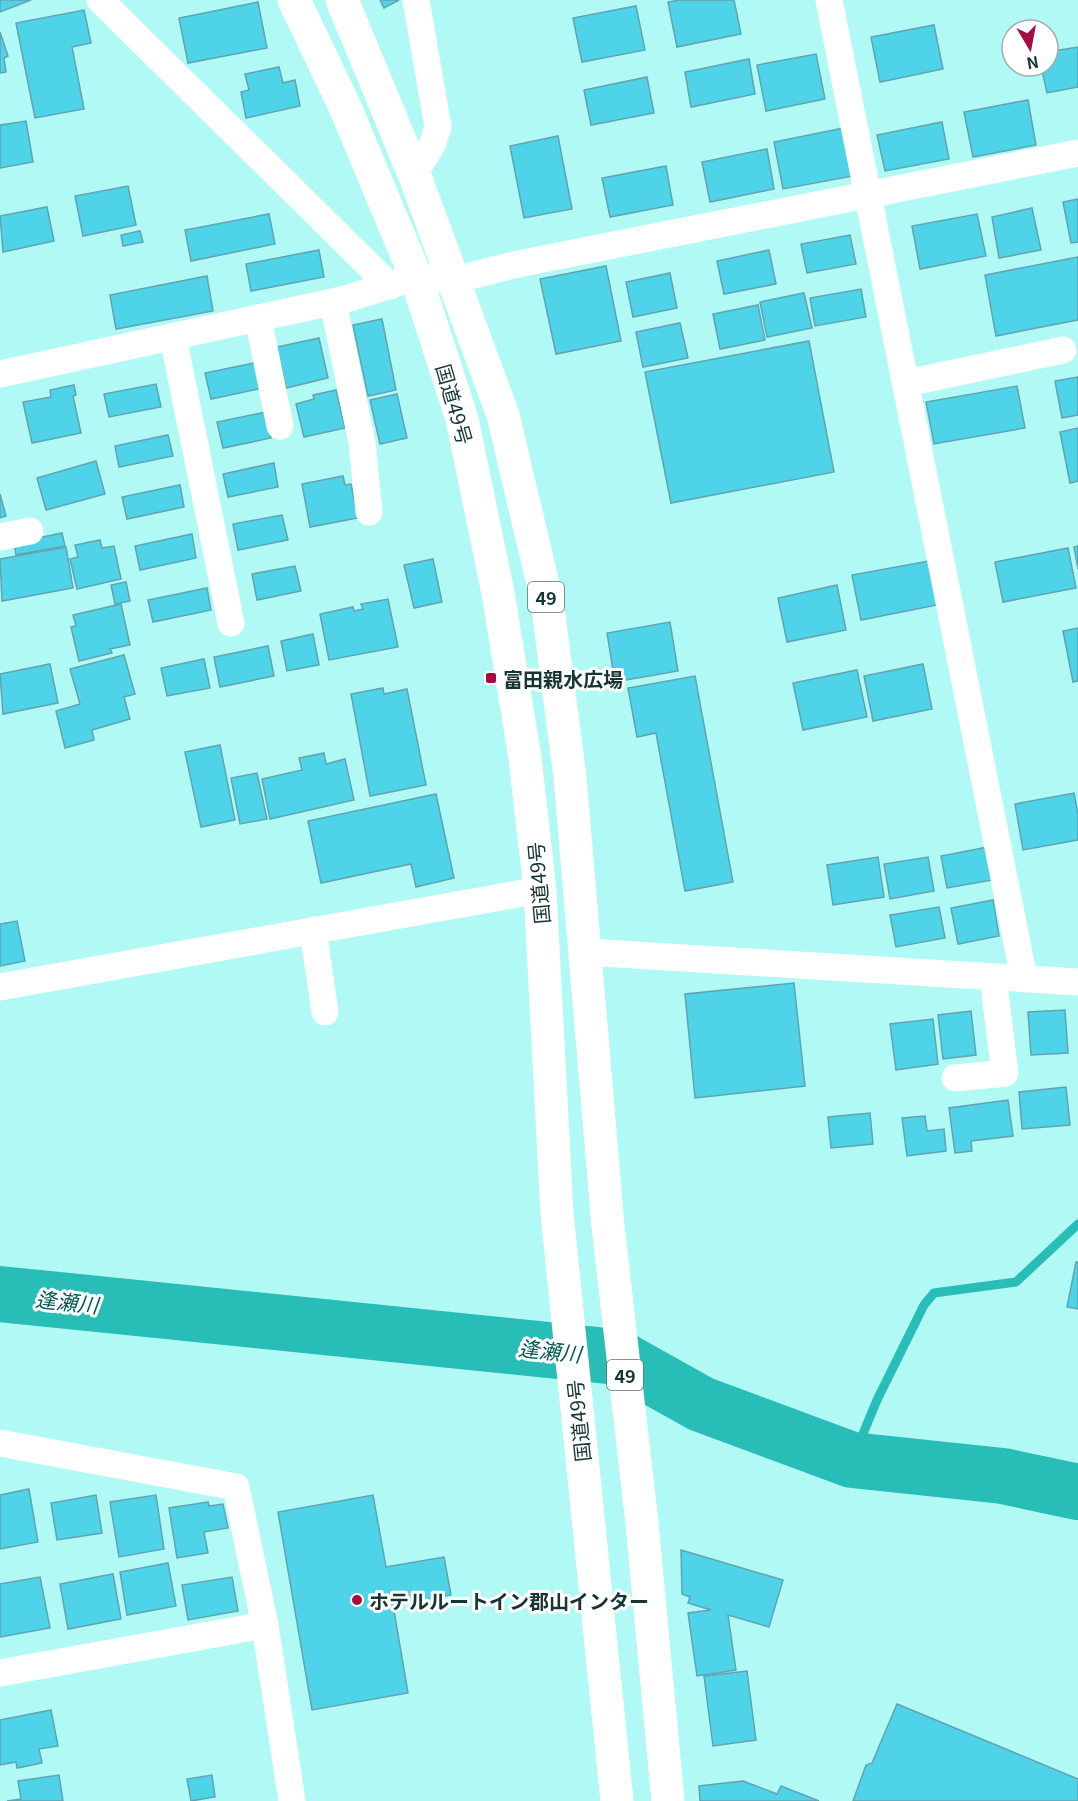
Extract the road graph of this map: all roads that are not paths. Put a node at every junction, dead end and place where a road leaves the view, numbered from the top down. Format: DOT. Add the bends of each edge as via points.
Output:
graph roads {
  1 [pos="100,0"];
  2 [pos="294,0"];
  3 [pos="342,0"];
  4 [pos="416,0"];
  5 [pos="829,0"];
  6 [pos="1078,153"];
  7 [pos="414,174"];
  8 [pos="869,195"];
  9 [pos="455,280"];
  10 [pos="403,282"];
  11 [pos="333,302"];
  12 [pos="258,318"];
  13 [pos="173,337"];
  14 [pos="1063,350"];
  15 [pos="0,374"];
  16 [pos="906,383"];
  17 [pos="280,426"];
  18 [pos="369,512"];
  19 [pos="30,531"];
  20 [pos="0,537"];
  21 [pos="231,623"];
  22 [pos="540,890"];
  23 [pos="313,930"];
  24 [pos="586,952"];
  25 [pos="993,977"];
  26 [pos="1024,978"];
  27 [pos="1078,982"];
  28 [pos="0,987"];
  29 [pos="325,1012"];
  30 [pos="955,1078"];
  31 [pos="0,1443"];
  32 [pos="265,1625"];
  33 [pos="0,1673"];
  34 [pos="292,1801"];
  35 [pos="617,1801"];
  36 [pos="668,1801"];
  1 -- 10 [label="street"];
  2 -- 10 [label="highway, 国道49号 / 49" via="345,107"];
  3 -- 7 [label="highway, 国道49号 / 49"];
  4 -- 7 [label="street" via="438,127"];
  5 -- 8 [label="street"];
  6 -- 8 [label="street"];
  7 -- 9 [label="highway, 国道49号 / 49"];
  8 -- 9 [label="street" via="513,265"];
  8 -- 16 [label="street"];
  9 -- 10 [label="street"];
  9 -- 24 [label="highway, 国道49号 / 49" via="502,415 547,601 570,777"];
  10 -- 11 [label="street"];
  10 -- 22 [label="highway, 国道49号 / 49" via="462,419 498,593 525,758"];
  11 -- 12 [label="street"];
  11 -- 18 [label="street" via="362,443"];
  12 -- 13 [label="street"];
  12 -- 17 [label="street"];
  13 -- 15 [label="street"];
  13 -- 21 [label="street"];
  14 -- 16 [label="street"];
  16 -- 26 [label="street"];
  19 -- 20 [label="street"];
  22 -- 23 [label="street"];
  22 -- 35 [label="highway, 国道49号 / 49" via="557,1213"];
  23 -- 28 [label="street"];
  23 -- 29 [label="street"];
  24 -- 25 [label="street"];
  24 -- 36 [label="highway, 国道49号 / 49" via="608,1226"];
  25 -- 26 [label="street"];
  25 -- 30 [label="street" via="1005,1072"];
  26 -- 27 [label="street"];
  31 -- 32 [label="street" via="236,1487"];
  32 -- 33 [label="street"];
  32 -- 34 [label="street"];
}
